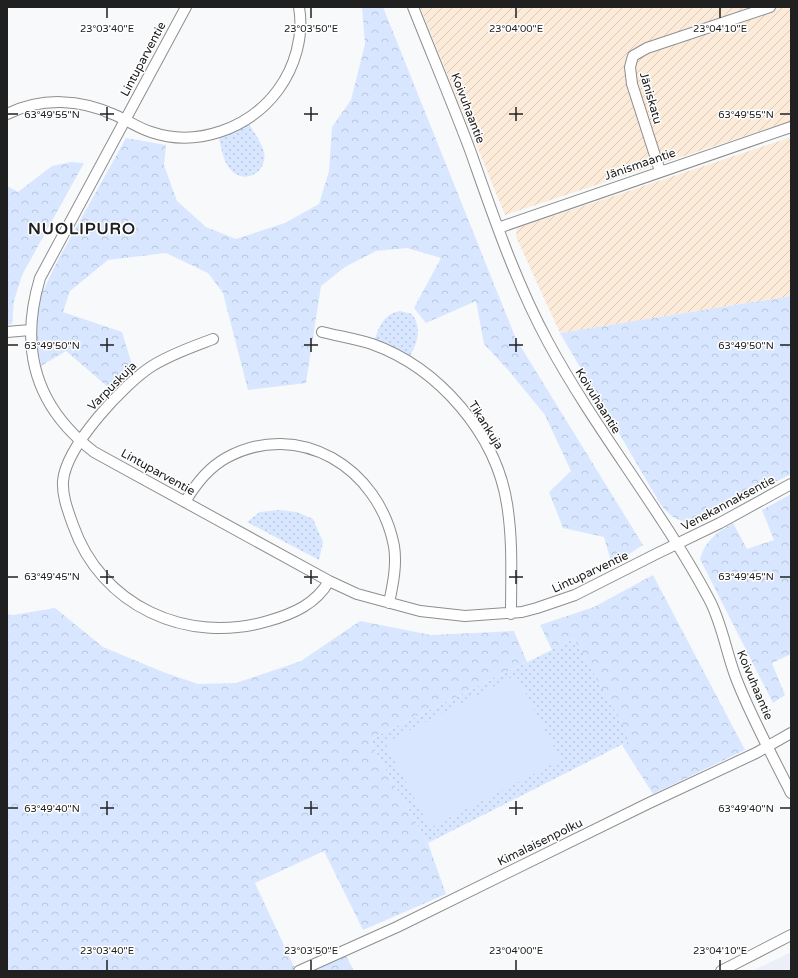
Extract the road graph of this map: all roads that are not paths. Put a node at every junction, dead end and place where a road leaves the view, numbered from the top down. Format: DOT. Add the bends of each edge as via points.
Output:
graph roads {
  1 [pos="186,7"];
  2 [pos="299,7"];
  3 [pos="413,7"];
  4 [pos="770,7"];
  5 [pos="7,114"];
  6 [pos="126,120"];
  7 [pos="791,127"];
  8 [pos="660,171"];
  9 [pos="498,228"];
  10 [pos="30,330"];
  11 [pos="7,332"];
  12 [pos="322,332"];
  13 [pos="213,339"];
  14 [pos="80,442"];
  15 [pos="791,484"];
  16 [pos="184,502"];
  17 [pos="677,545"];
  18 [pos="330,581"];
  19 [pos="389,603"];
  20 [pos="511,614"];
  21 [pos="791,733"];
  22 [pos="768,746"];
  23 [pos="791,793"];
  24 [pos="791,935"];
  25 [pos="299,971"];
  26 [pos="720,971"];
  1 -- 6 [label="street, Lintuparventie"];
  2 -- 6 [label="street" via="299,42 290,70 274,96 252,116 216,133 182,137 152,133"];
  3 -- 9 [label="street, Koivuhaantie" via="443,78"];
  4 -- 8 [label="street, Jäniskatu" via="647,48 633,56 630,67 631,79"];
  5 -- 6 [label="street" via="35,104 60,101 92,106"];
  6 -- 10 [label="street, Lintuparventie" via="40,278 33,302"];
  7 -- 8 [label="street, Jänismaantie"];
  8 -- 9 [label="street, Jänismaantie"];
  9 -- 17 [label="street, Koivuhaantie" via="534,315 564,371"];
  10 -- 11 [label="street"];
  10 -- 14 [label="street, Lintuparventie" via="34,366 41,389 53,411"];
  12 -- 20 [label="street, Tikankuja" via="372,344 410,364 449,394 471,420 493,460 507,503 512,546"];
  13 -- 14 [label="street, Varpuskuja" via="170,356 138,376 105,408"];
  14 -- 16 [label="street, Lintuparventie"];
  14 -- 18 [label="street, Varpuskuja" via="63,480 68,509 78,540 88,560 117,592 135,604 174,622 215,629 233,629 260,624 300,609 322,593"];
  15 -- 17 [label="street, Venekannaksentie"];
  16 -- 18 [label="street, Lintuparventie"];
  16 -- 19 [label="street" via="209,470 241,451 279,445 294,446 336,458 372,492 391,535 395,568"];
  17 -- 20 [label="street, Lintuparventie" via="575,595"];
  17 -- 22 [label="street, Koivuhaantie" via="710,601 737,679"];
  18 -- 19 [label="street, Lintuparventie" via="357,594"];
  19 -- 20 [label="street, Lintuparventie" via="446,615"];
  21 -- 22 [label="street, Kimalaisenpolku"];
  22 -- 23 [label="street, Koivuhaantie"];
  22 -- 25 [label="street, Kimalaisenpolku" via="397,927"];
  24 -- 26 [label="street"];
}
